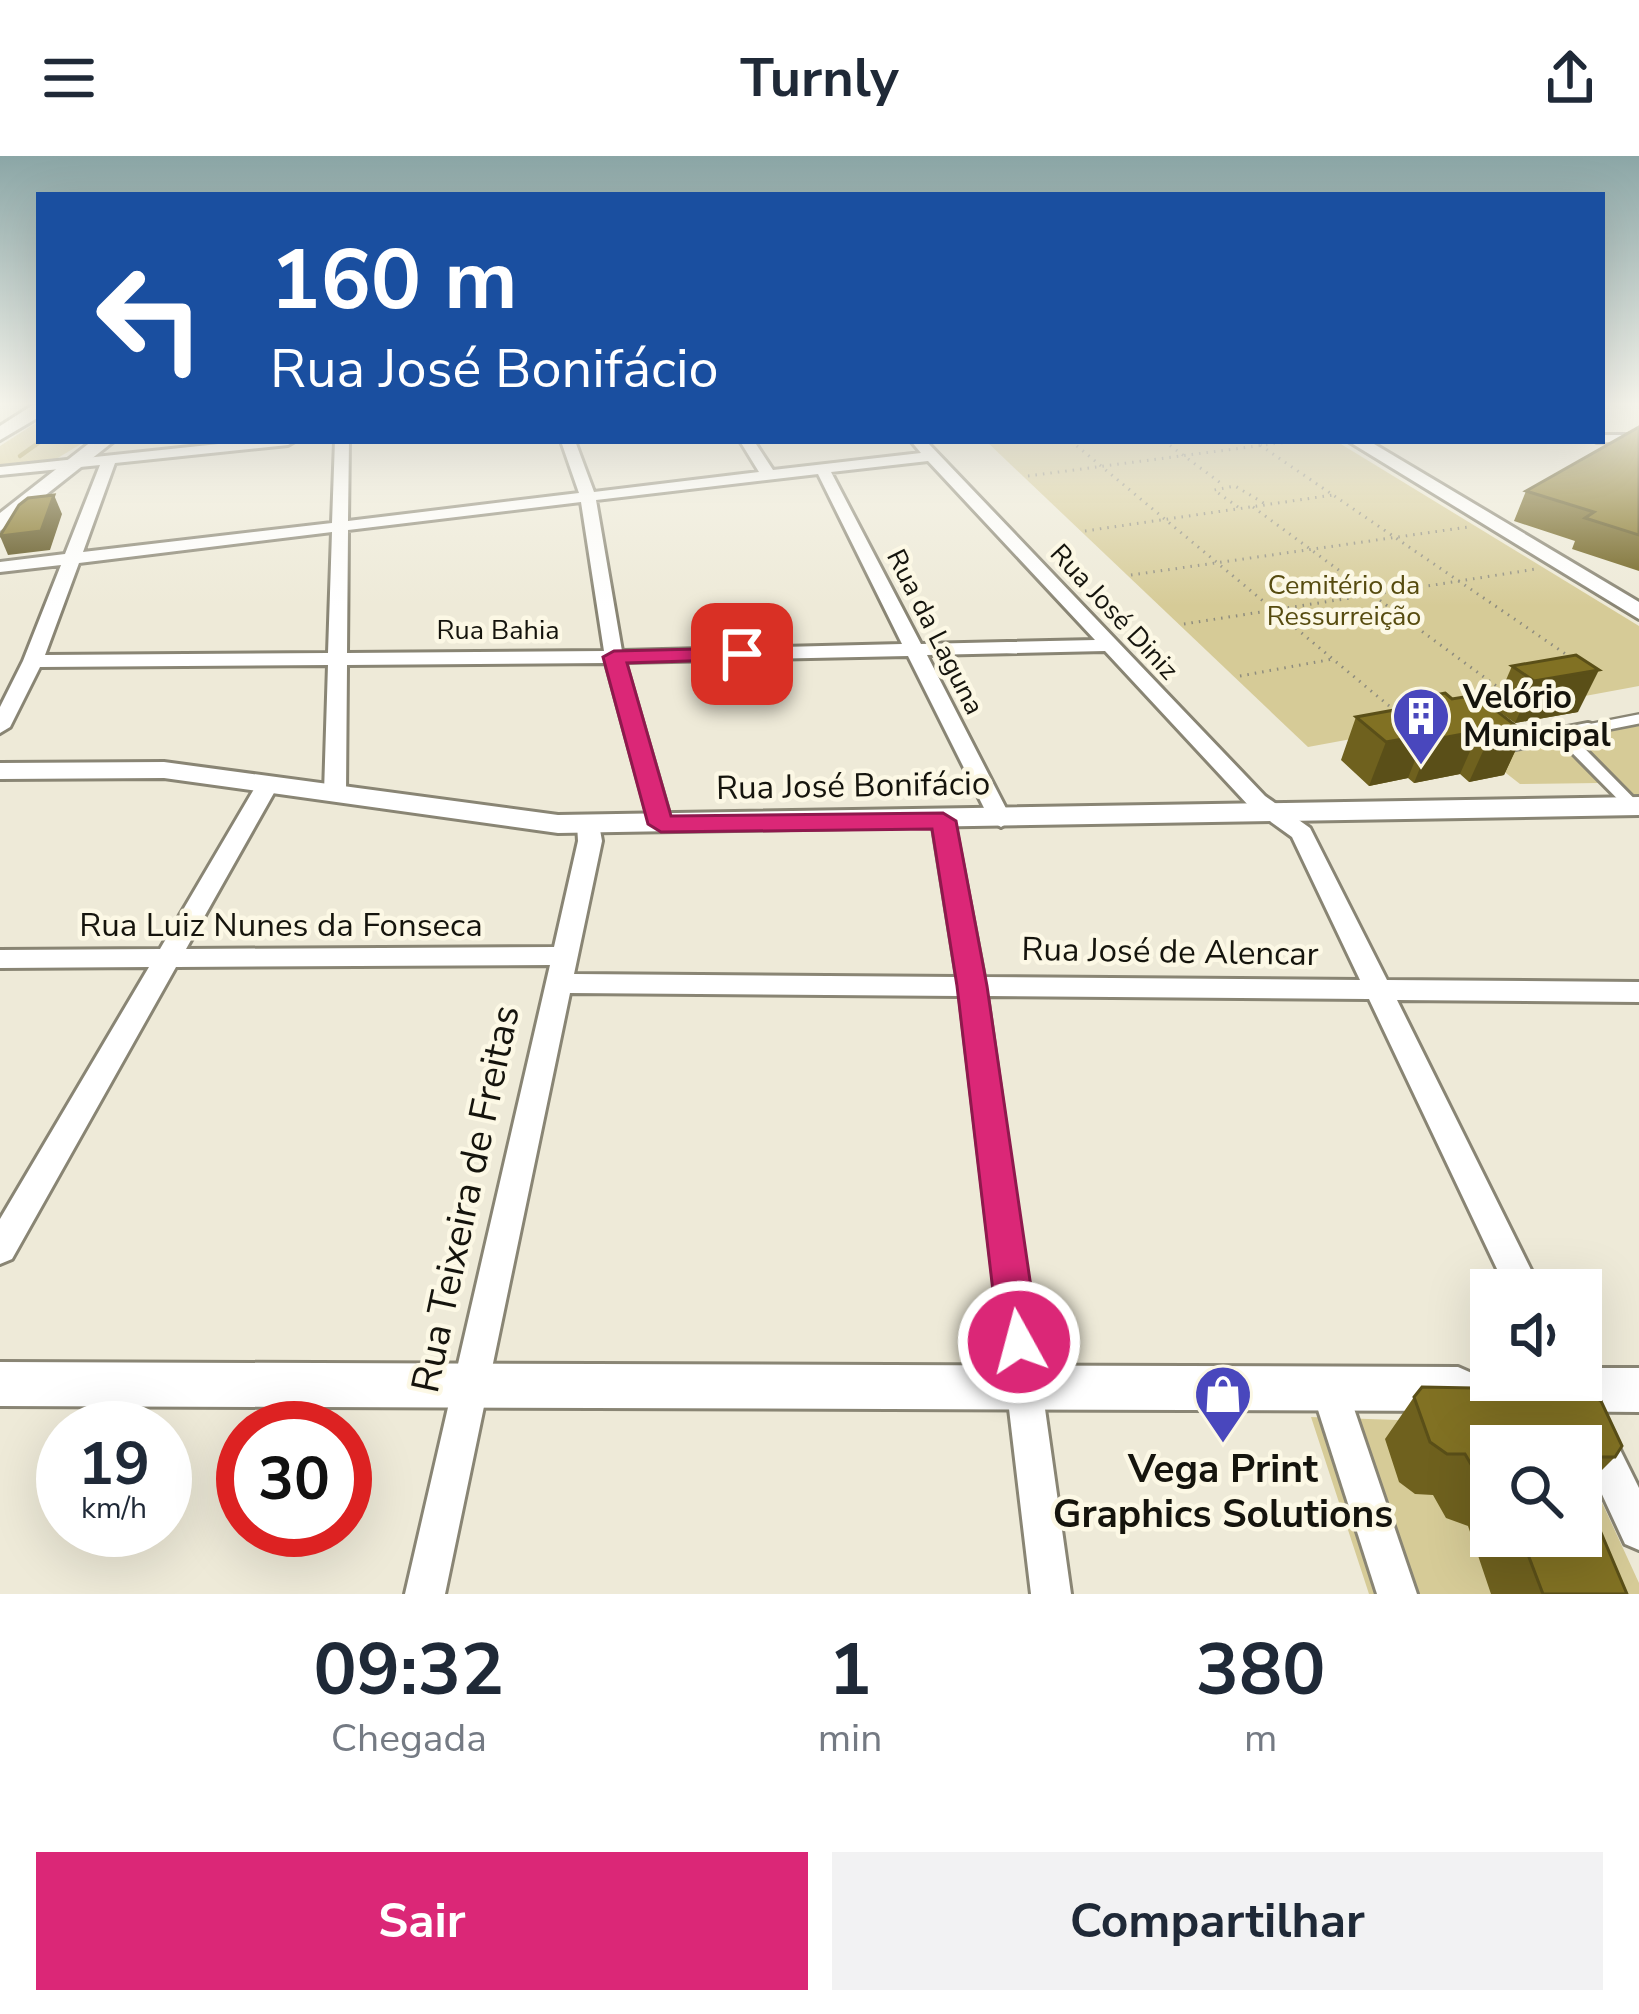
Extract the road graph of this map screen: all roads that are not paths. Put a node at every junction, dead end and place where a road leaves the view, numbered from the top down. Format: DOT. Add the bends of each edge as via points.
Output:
graph roads {
  1 [pos="62,472"];
  2 [pos="99,472"];
  3 [pos="341,472"];
  4 [pos="579,472"];
  5 [pos="785,472"];
  6 [pos="824,472"];
  7 [pos="946,472"];
  8 [pos="1408,472"];
  9 [pos="768,474"];
  10 [pos="588,496"];
  11 [pos="0,524"];
  12 [pos="340,526"];
  13 [pos="72,559"];
  14 [pos="0,567"];
  15 [pos="1639,612"];
  16 [pos="1108,646"];
  17 [pos="913,650"];
  18 [pos="614,657"];
  19 [pos="334,658"];
  20 [pos="33,661"];
  21 [pos="1639,719"];
  22 [pos="0,727"];
  23 [pos="1561,733"];
  24 [pos="1491,748"];
  25 [pos="0,771"];
  26 [pos="268,784"];
  27 [pos="334,793"];
  28 [pos="1637,808"];
  29 [pos="1275,815"];
  30 [pos="1001,820"];
  31 [pos="943,821"];
  32 [pos="587,824"];
  33 [pos="661,824"];
  34 [pos="0,959"];
  35 [pos="167,959"];
  36 [pos="559,969"];
  37 [pos="972,986"];
  38 [pos="1378,990"];
  39 [pos="1639,992"];
  40 [pos="0,1249"];
  41 [pos="1514,1269"];
  42 [pos="468,1383"];
  43 [pos="0,1384"];
  44 [pos="1470,1386"];
  45 [pos="1025,1387"];
  46 [pos="1602,1387"];
  47 [pos="1329,1388"];
  48 [pos="1639,1390"];
  49 [pos="1578,1401"];
  50 [pos="1639,1529"];
  51 [pos="424,1594"];
  52 [pos="1051,1594"];
  53 [pos="1396,1594"];
  1 -- 11 [label="main road"];
  2 -- 13 [label="street"];
  3 -- 12 [label="street"];
  4 -- 10 [label="street"];
  5 -- 9 [label="street"];
  6 -- 17 [label="street, Rua da Laguna"];
  7 -- 16 [label="street, Rua José Diniz"];
  8 -- 15 [label="street"];
  9 -- 10 [label="street"];
  10 -- 12 [label="street"];
  10 -- 18 [label="street"];
  12 -- 13 [label="street"];
  12 -- 19 [label="street"];
  13 -- 14 [label="street"];
  13 -- 20 [label="street"];
  16 -- 17 [label="street, Rua Bahia"];
  16 -- 29 [label="street, Rua José Diniz"];
  17 -- 18 [label="street, Rua Bahia"];
  17 -- 30 [label="street, Rua da Laguna"];
  18 -- 19 [label="street, Rua Bahia"];
  18 -- 33 [label="street"];
  19 -- 20 [label="street, Rua Bahia"];
  19 -- 27 [label="street"];
  20 -- 22 [label="street"];
  21 -- 23 [label="lane"];
  23 -- 24 [label="lane"];
  23 -- 28 [label="lane"];
  25 -- 26 [label="street, Rua José Bonifácio" via="164,770"];
  26 -- 27 [label="street, Rua José Bonifácio"];
  26 -- 35 [label="street"];
  27 -- 32 [label="street, Rua José Bonifácio"];
  28 -- 29 [label="street, Rua José Bonifácio"];
  29 -- 30 [label="street, Rua José Bonifácio"];
  29 -- 38 [label="street, Rua José Diniz" via="1302,833"];
  30 -- 31 [label="street, Rua José Bonifácio"];
  31 -- 33 [label="street, Rua José Bonifácio"];
  31 -- 37 [label="street"];
  32 -- 33 [label="street, Rua José Bonifácio"];
  32 -- 36 [label="street, Rua Teixeira de Freitas" via="590,841"];
  34 -- 35 [label="street, Rua Luiz Nunes da Fonseca"];
  35 -- 36 [label="street, Rua Luiz Nunes da Fonseca"];
  35 -- 40 [label="street"];
  36 -- 37 [label="street, Rua José de Alencar"];
  36 -- 42 [label="street, Rua Teixeira de Freitas"];
  37 -- 38 [label="street, Rua José de Alencar"];
  37 -- 45 [label="street"];
  38 -- 39 [label="street, Rua José de Alencar"];
  38 -- 41 [label="street, Rua José Diniz"];
  42 -- 43 [label="street"];
  42 -- 45 [label="street"];
  42 -- 51 [label="street, Rua Teixeira de Freitas"];
  44 -- 47 [label="street"];
  45 -- 47 [label="street"];
  45 -- 52 [label="street"];
  46 -- 48 [label="street"];
  47 -- 53 [label="street"];
  49 -- 50 [label="street"];
}
